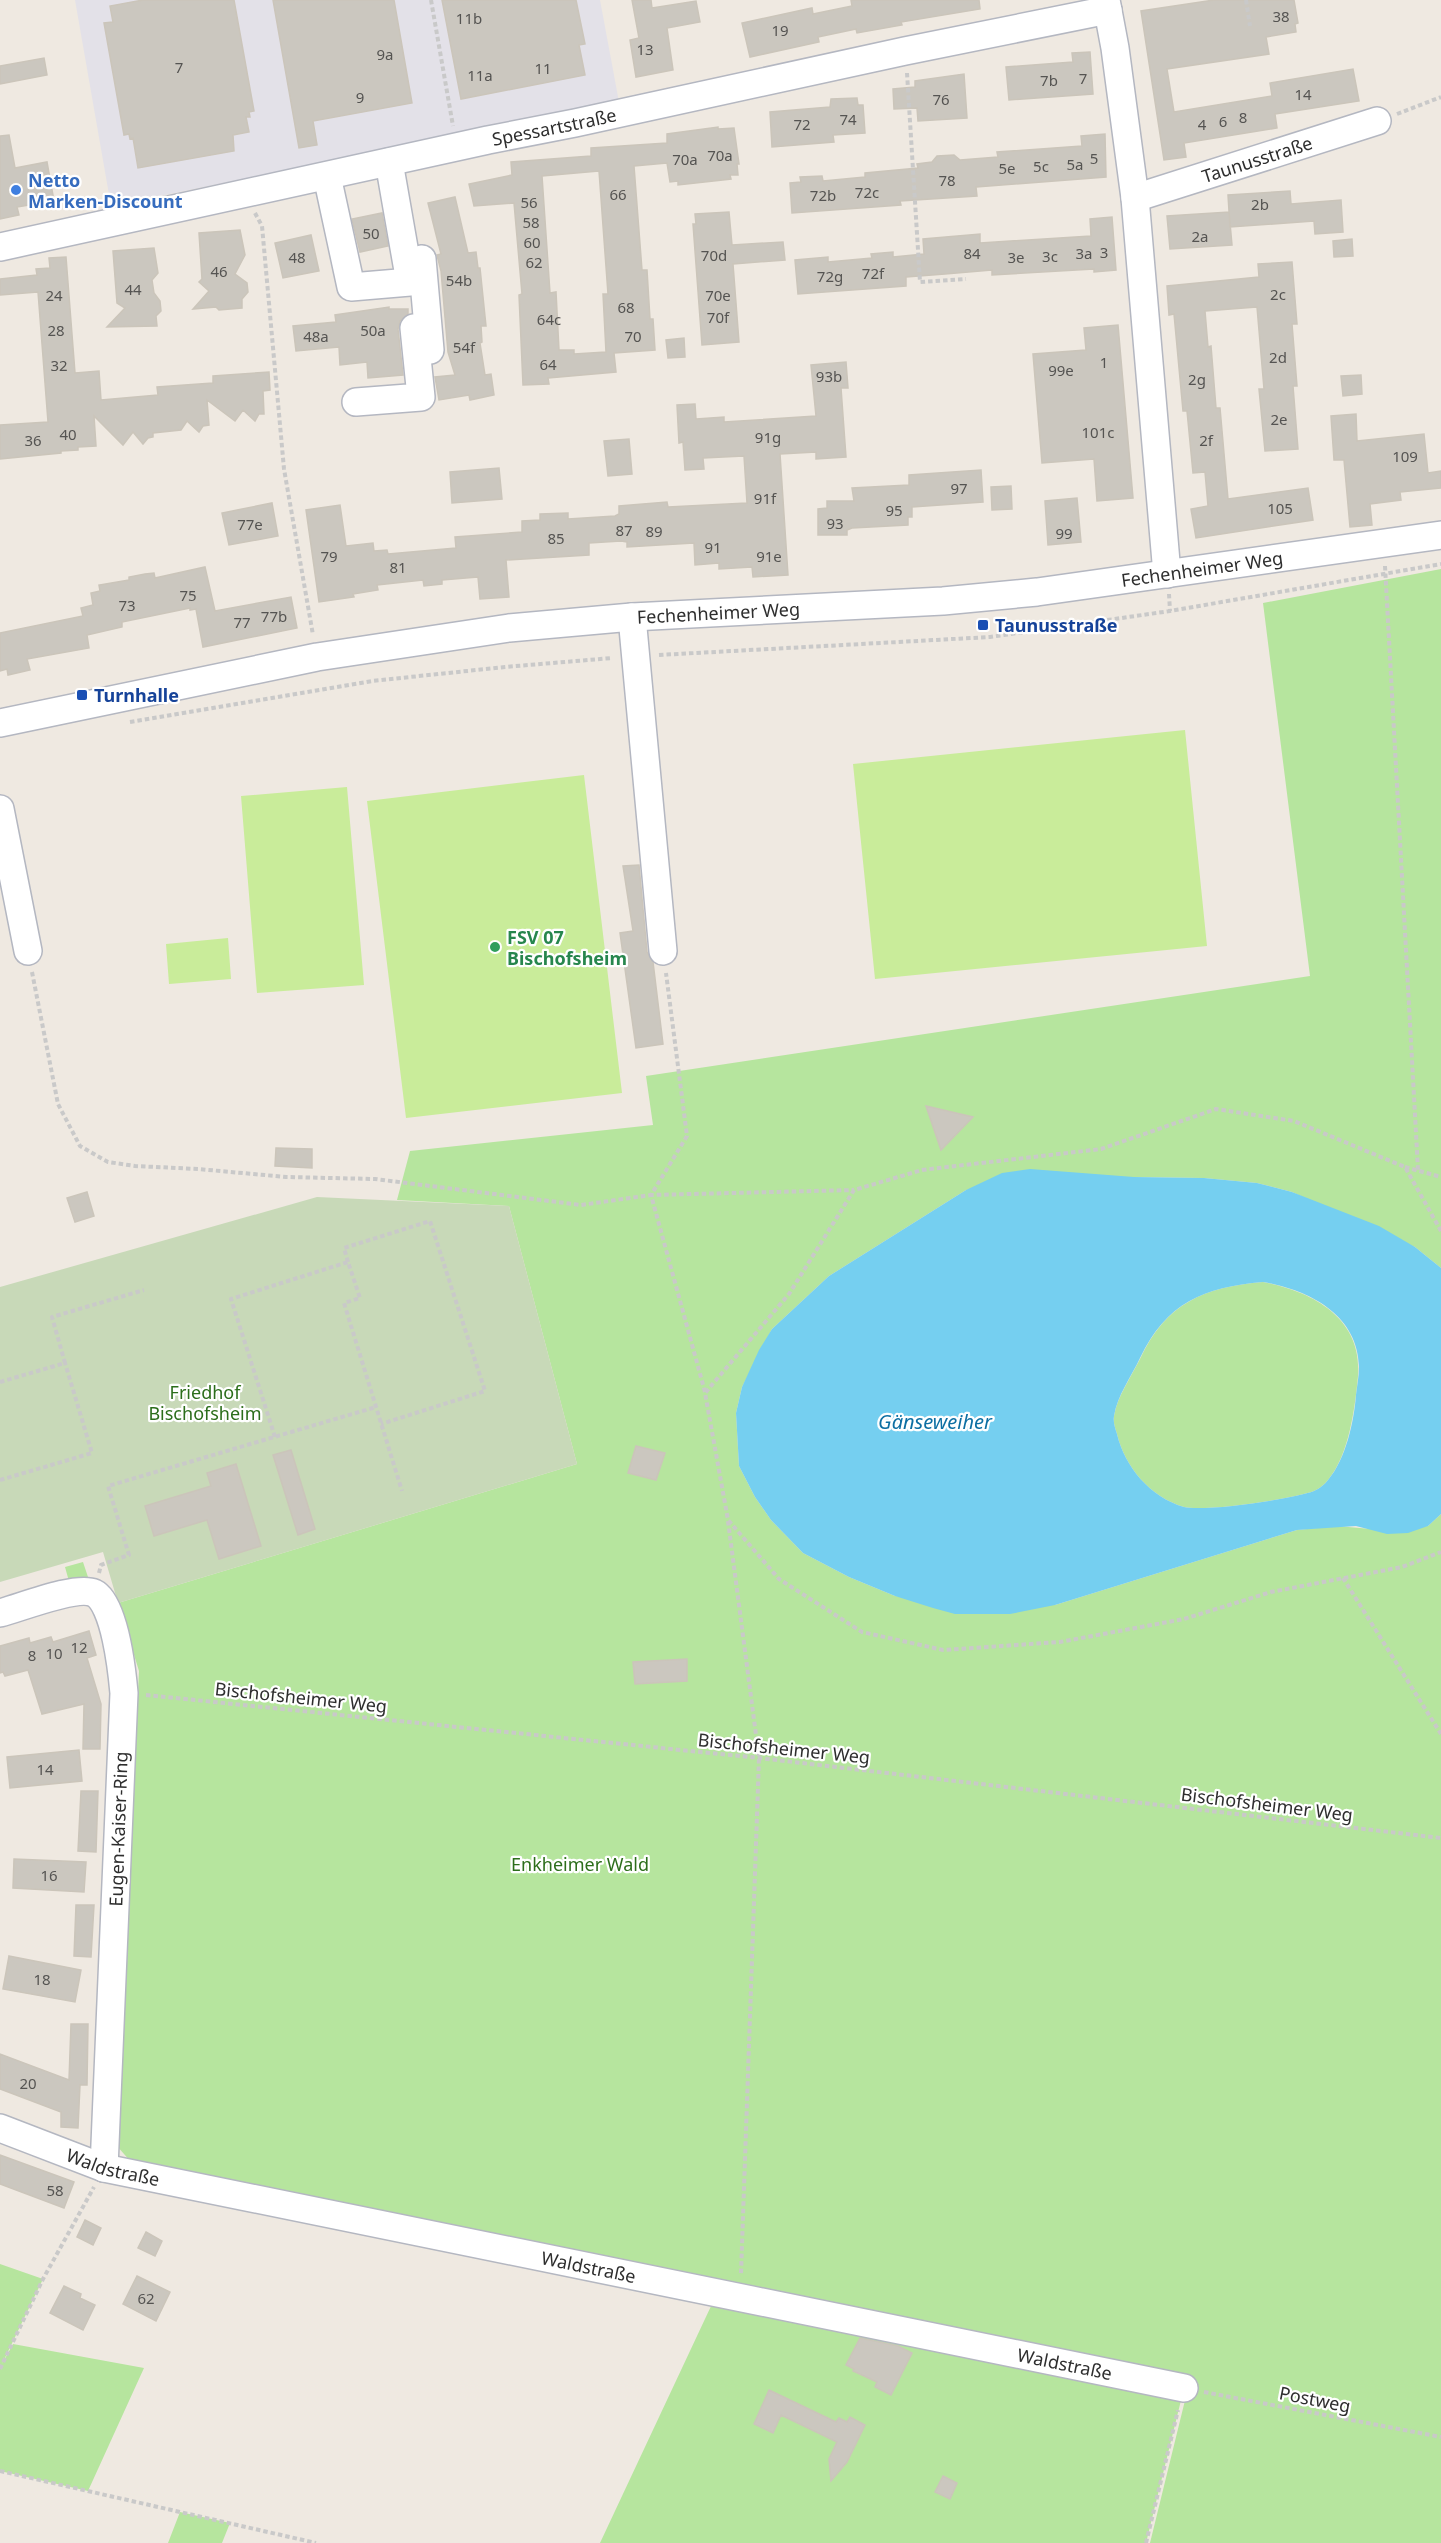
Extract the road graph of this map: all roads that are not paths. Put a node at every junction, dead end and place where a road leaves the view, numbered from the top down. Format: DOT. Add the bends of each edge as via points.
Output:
graph roads {
  1 [pos="1107,5"];
  2 [pos="1377,121"];
  3 [pos="397,160"];
  4 [pos="327,176"];
  5 [pos="1135,198"];
  6 [pos="0,247"];
  7 [pos="410,282"];
  8 [pos="430,350"];
  9 [pos="356,402"];
  10 [pos="1441,536"];
  11 [pos="1167,574"];
  12 [pos="632,617"];
  13 [pos="0,723"];
  14 [pos="0,809"];
  15 [pos="28,951"];
  16 [pos="663,951"];
  17 [pos="0,1613"];
  18 [pos="0,2128"];
  19 [pos="104,2168"];
  20 [pos="1184,2388"];
  1 -- 3 [label="street, Spessartstraße"];
  1 -- 5 [label="street"];
  2 -- 5 [label="street, Taunusstraße"];
  3 -- 4 [label="street, Spessartstraße"];
  3 -- 7 [label="street"];
  3 -- 8 [label="street" via="420,244"];
  4 -- 6 [label="street, Spessartstraße"];
  4 -- 7 [label="street" via="351,287"];
  5 -- 11 [label="street"];
  7 -- 9 [label="street" via="421,397"];
  10 -- 11 [label="street, Fechenheimer Weg"];
  11 -- 12 [label="street, Fechenheimer Weg" via="953,600"];
  12 -- 13 [label="street, Fechenheimer Weg" via="509,628 317,657"];
  12 -- 16 [label="street"];
  14 -- 15 [label="street"];
  17 -- 19 [label="street, Eugen-Kaiser-Ring" via="74,1592 94,1593 103,1601 108,1614 121,1664 124,1693"];
  18 -- 19 [label="street, Waldstraße"];
  19 -- 20 [label="street, Waldstraße"];
}
